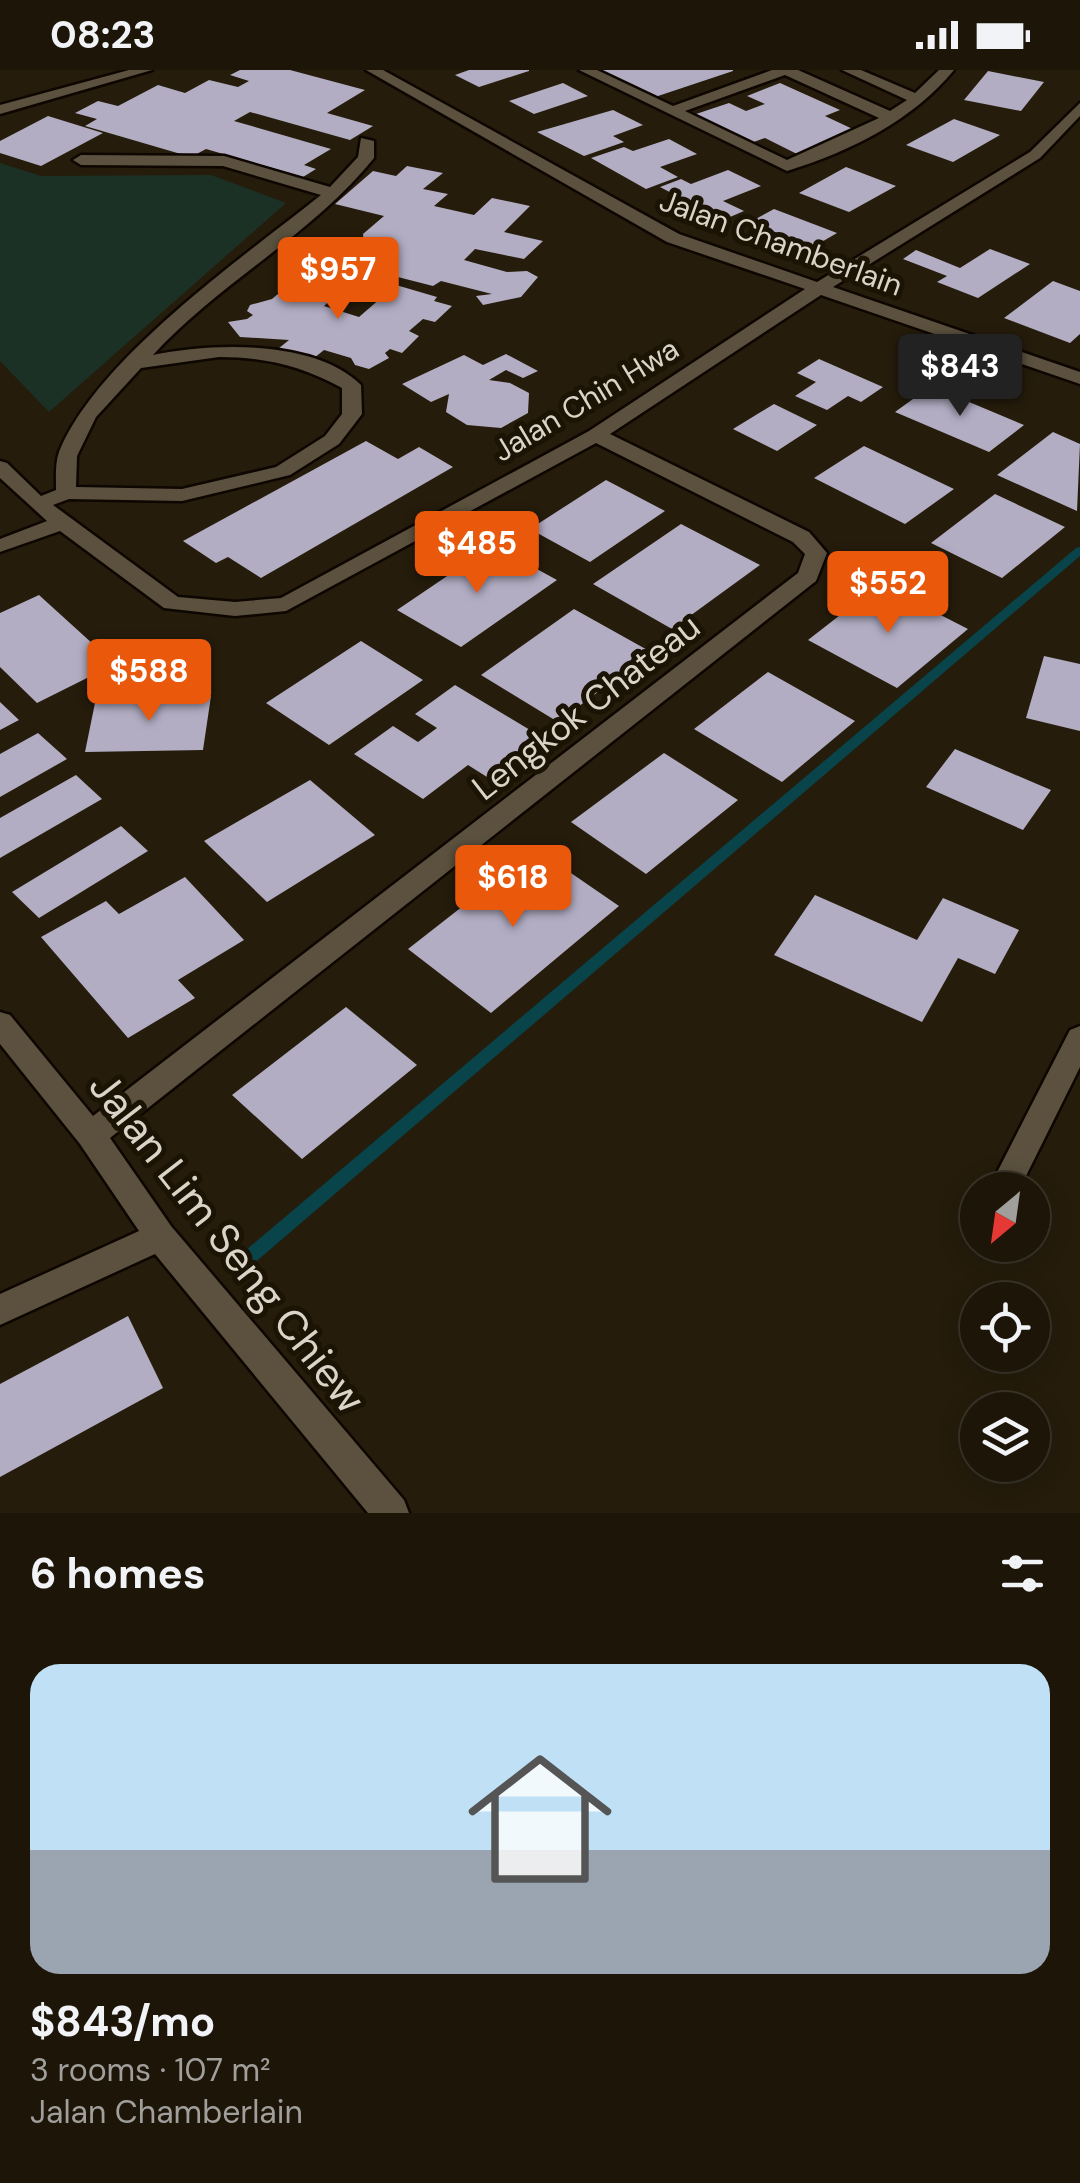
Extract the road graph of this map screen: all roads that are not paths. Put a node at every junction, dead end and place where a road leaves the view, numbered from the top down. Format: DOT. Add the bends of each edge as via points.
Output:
graph roads {
  1 [pos="144,70"];
  2 [pos="373,70"];
  3 [pos="586,70"];
  4 [pos="786,70"];
  5 [pos="849,70"];
  6 [pos="947,70"];
  7 [pos="920,100"];
  8 [pos="1080,107"];
  9 [pos="0,110"];
  10 [pos="672,111"];
  11 [pos="894,120"];
  12 [pos="366,141"];
  13 [pos="81,160"];
  14 [pos="333,193"];
  15 [pos="818,289"];
  16 [pos="134,364"];
  17 [pos="1080,378"];
  18 [pos="596,435"];
  19 [pos="0,467"];
  20 [pos="66,493"];
  21 [pos="38,504"];
  22 [pos="64,522"];
  23 [pos="0,546"];
  24 [pos="0,1024"];
  25 [pos="1080,1038"];
  26 [pos="91,1135"];
  27 [pos="1013,1172"];
  28 [pos="160,1236"];
  29 [pos="0,1310"];
  30 [pos="391,1513"];
  1 -- 9 [label="street"];
  2 -- 15 [label="street, Jalan Chamberlain" via="673,238"];
  3 -- 10 [label="street"];
  4 -- 10 [label="street"];
  4 -- 11 [label="street"];
  5 -- 7 [label="street"];
  6 -- 7 [label="street"];
  7 -- 11 [label="street"];
  8 -- 15 [label="street, Jalan Chin Hwa" via="1035,155"];
  10 -- 11 [label="street" via="787,166"];
  12 -- 14 [label="street" via="366,158"];
  13 -- 14 [label="street" via="224,162"];
  14 -- 16 [label="street" via="174,321"];
  15 -- 17 [label="street, Jalan Chamberlain"];
  15 -- 18 [label="street, Jalan Chin Hwa"];
  16 -- 20 [label="street" via="87,415 67,456"];
  16 -- 20 [label="street" via="204,350 249,350 352,385 352,414 332,440 283,471 182,495"];
  18 -- 22 [label="street, Jalan Chin Hwa" via="286,604 236,610 172,603"];
  18 -- 26 [label="street, Lengkok Chateau" via="801,536 816,553 808,576"];
  19 -- 21 [label="street, Jalan Chin Hwa"];
  20 -- 21 [label="street"];
  21 -- 22 [label="street, Jalan Chin Hwa"];
  22 -- 23 [label="street"];
  24 -- 26 [label="street, Jalan Lim Seng Chiew"];
  25 -- 27 [label="street"];
  26 -- 28 [label="street, Jalan Lim Seng Chiew"];
  28 -- 29 [label="street"];
  28 -- 30 [label="street, Jalan Lim Seng Chiew"];
}
